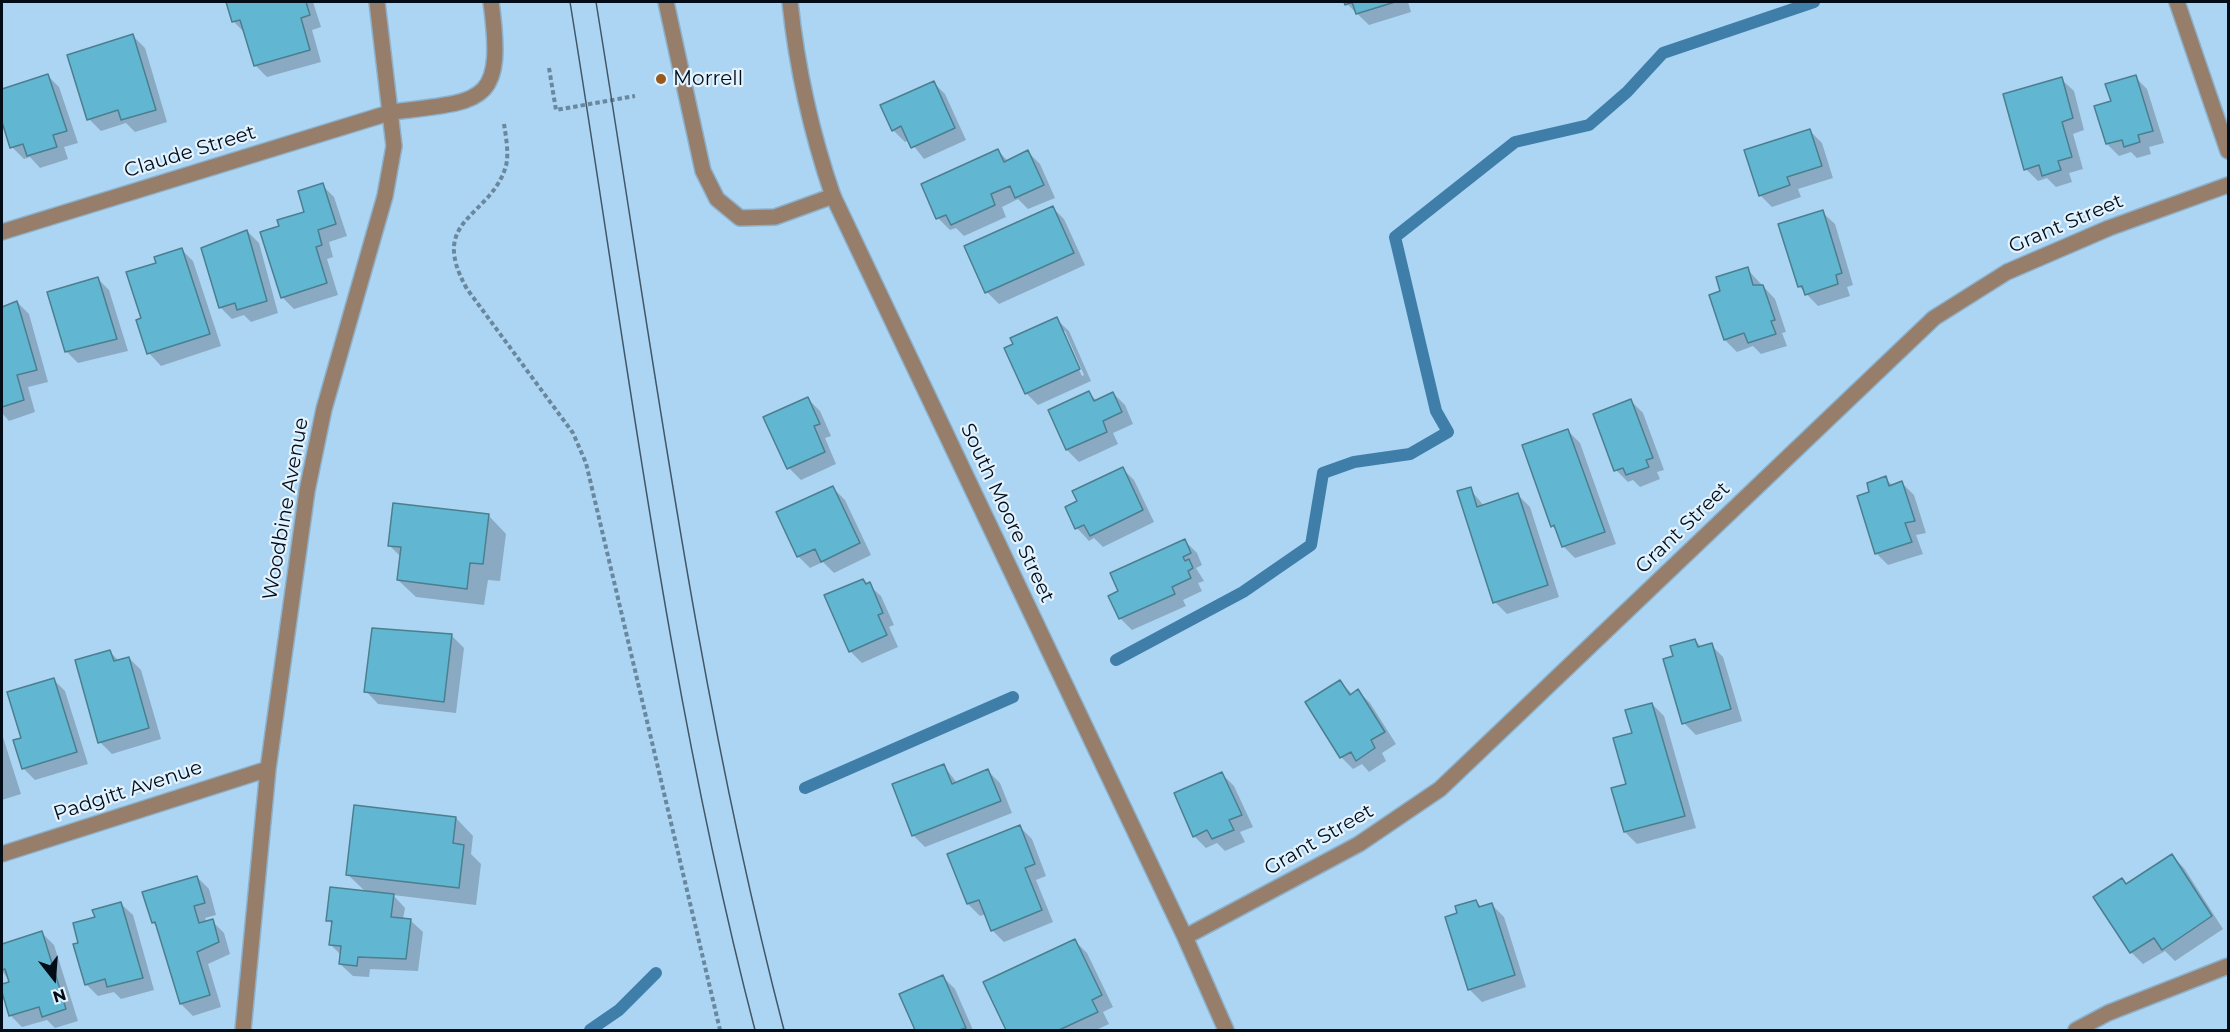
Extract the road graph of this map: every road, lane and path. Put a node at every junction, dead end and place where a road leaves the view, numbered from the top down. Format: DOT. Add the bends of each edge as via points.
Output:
graph roads {
  1 [pos="377,2"];
  2 [pos="491,2"];
  3 [pos="666,2"];
  4 [pos="790,2"];
  5 [pos="2177,2"];
  6 [pos="549,68"];
  7 [pos="635,96"];
  8 [pos="392,112"];
  9 [pos="504,124"];
  10 [pos="2229,151"];
  11 [pos="2229,185"];
  12 [pos="833,196"];
  13 [pos="2,232"];
  14 [pos="268,769"];
  15 [pos="2,854"];
  16 [pos="1185,937"];
  17 [pos="2229,966"];
  18 [pos="243,1030"];
  19 [pos="720,1030"];
  20 [pos="1226,1030"];
  21 [pos="2076,1030"];
  1 -- 8 [label="street, Woodbine Avenue"];
  2 -- 8 [label="street, Claude Street" via="497,46 493,72 480,95 460,104"];
  3 -- 12 [label="street" via="703,171 717,199 741,218 775,218"];
  4 -- 12 [label="street, South Moore Street" via="796,62 814,141"];
  5 -- 10 [label="street"];
  6 -- 7 [label="path" via="556,110"];
  8 -- 13 [label="street, Claude Street"];
  8 -- 14 [label="street, Woodbine Avenue" via="394,146 385,196 324,410 307,491"];
  9 -- 19 [label="path" via="506,165 496,186 461,224 452,248 457,271 466,289 573,433 586,463"];
  11 -- 16 [label="street, Grant Street" via="2109,228 2007,272 1934,318 1440,789 1359,844"];
  12 -- 16 [label="street, South Moore Street"];
  14 -- 15 [label="street, Padgitt Avenue"];
  14 -- 18 [label="street, Woodbine Avenue"];
  16 -- 20 [label="street, South Moore Street"];
  17 -- 21 [label="street" via="2108,1013"];
}
